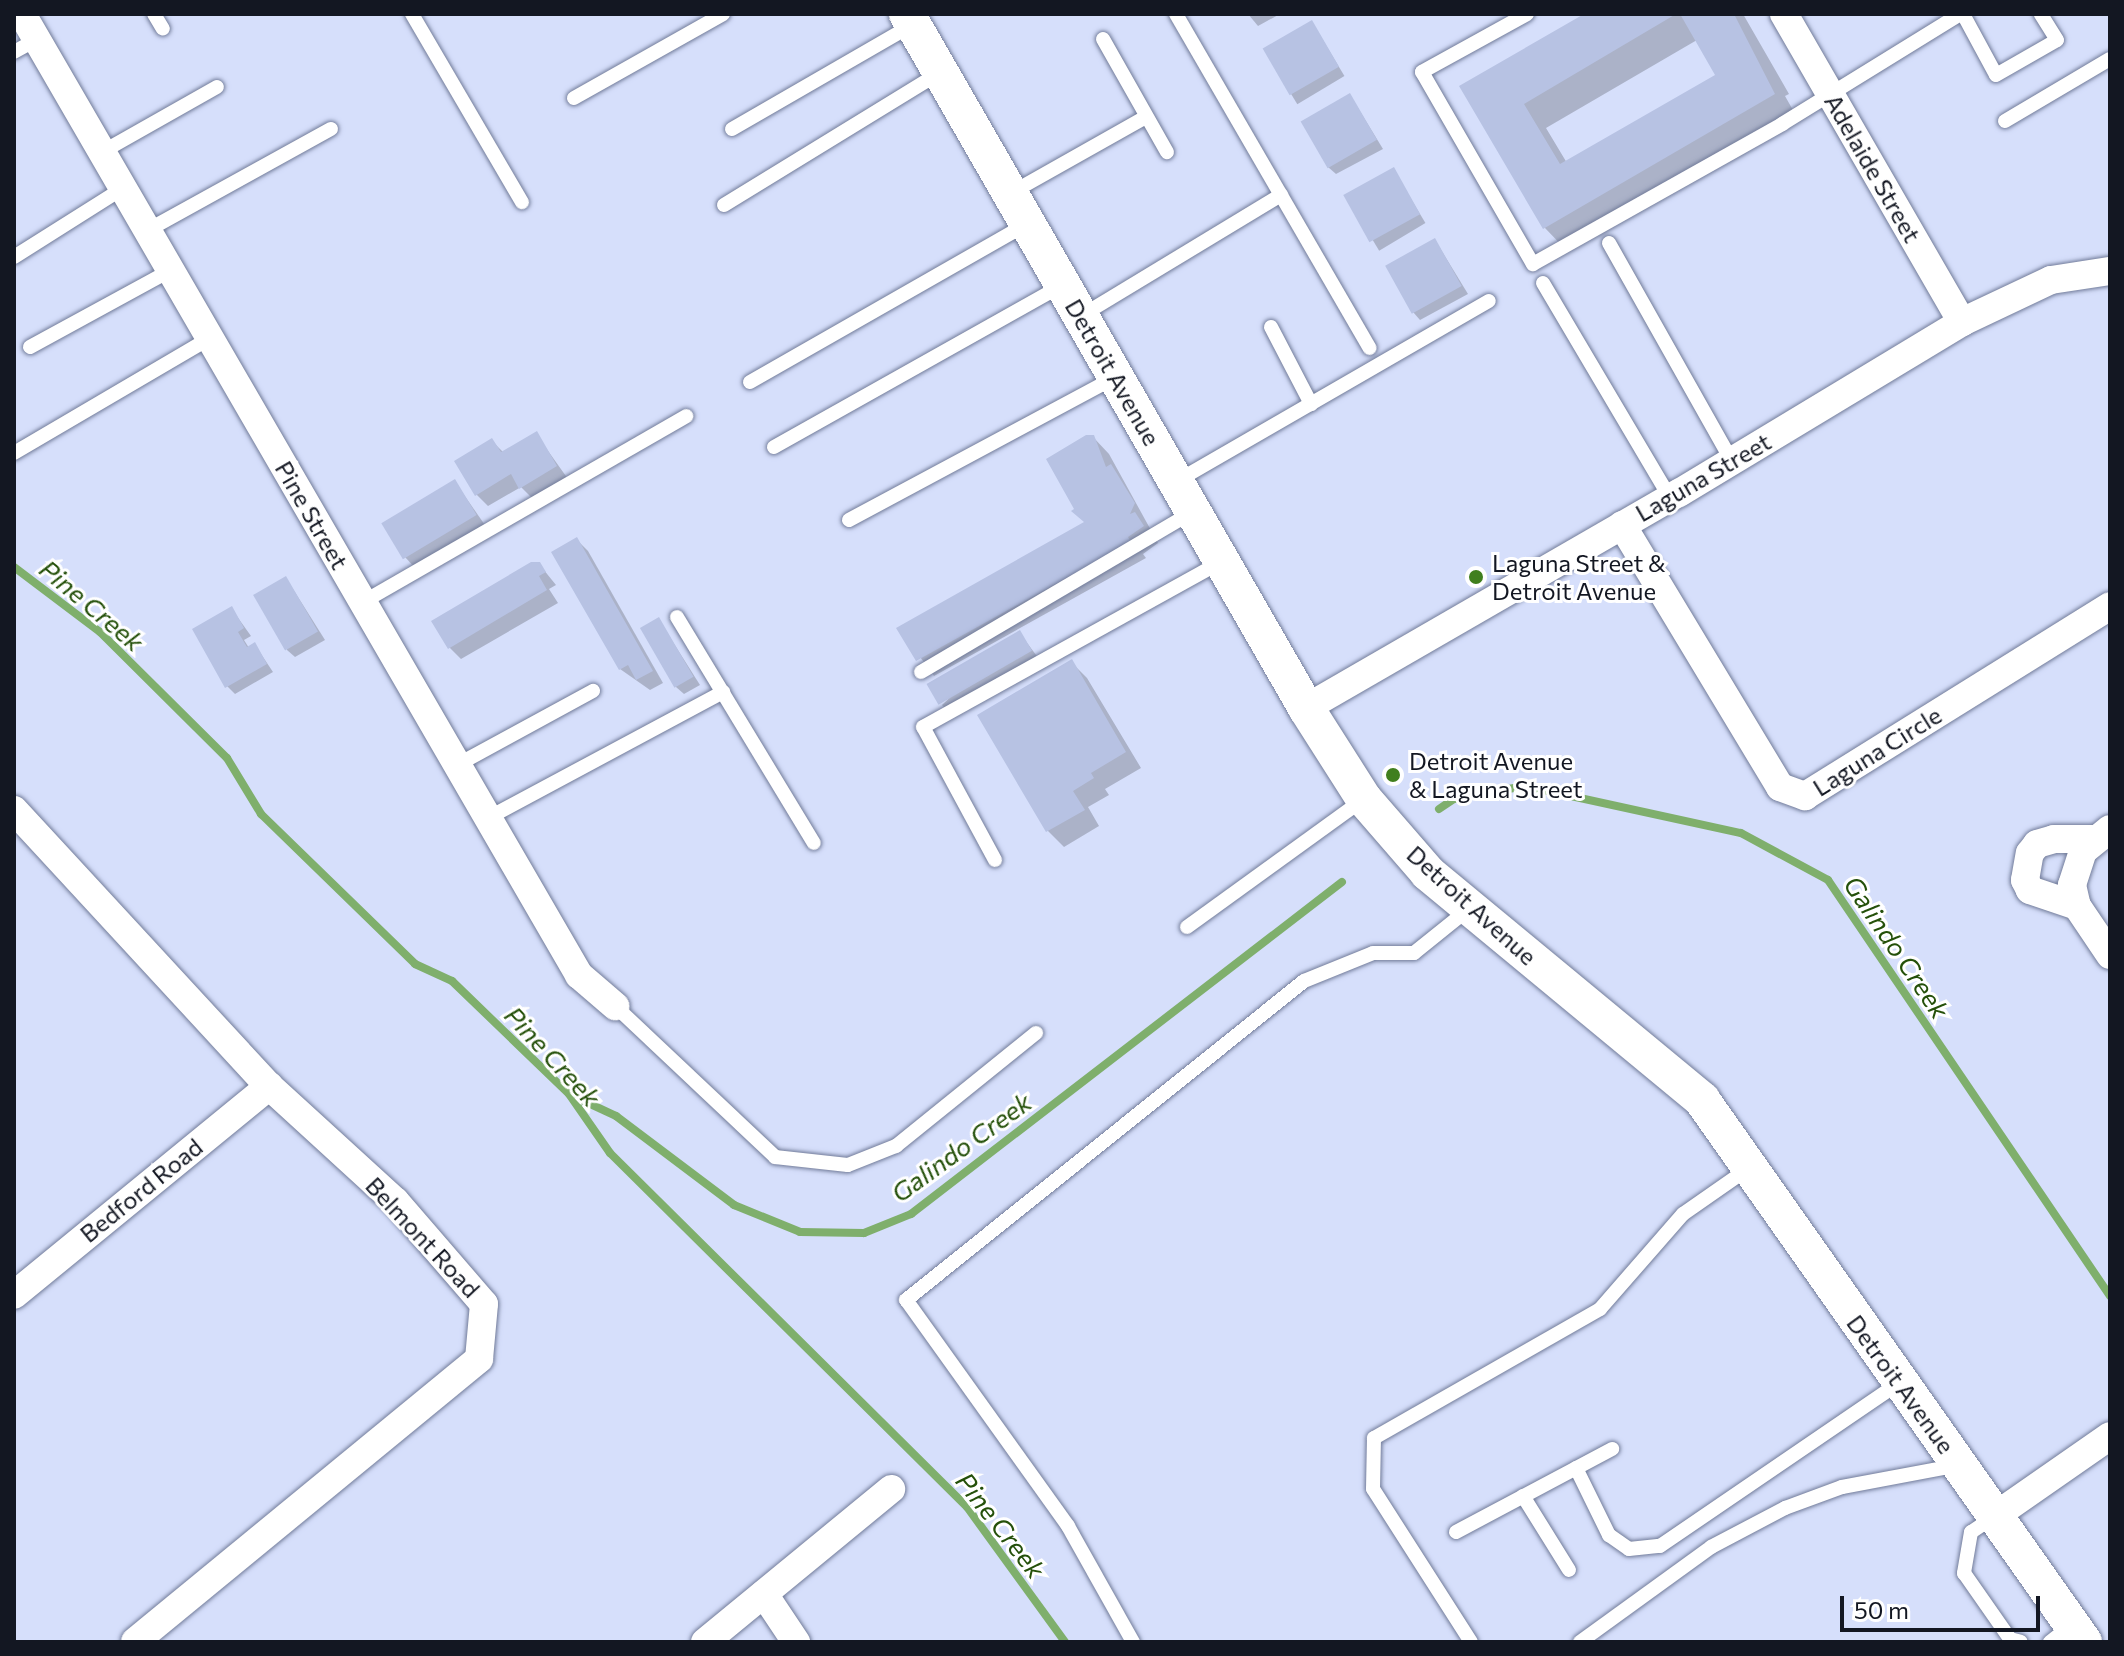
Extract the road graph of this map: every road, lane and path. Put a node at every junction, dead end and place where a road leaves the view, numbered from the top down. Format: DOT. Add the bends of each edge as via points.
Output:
graph roads {
  1 [pos="154,14"];
  2 [pos="412,14"];
  3 [pos="723,14"];
  4 [pos="1176,14"];
  5 [pos="1527,14"];
  6 [pos="1784,14"];
  7 [pos="1961,14"];
  8 [pos="2041,14"];
  9 [pos="910,19"];
  10 [pos="163,29"];
  11 [pos="23,30"];
  12 [pos="1103,39"];
  13 [pos="2110,59"];
  14 [pos="940,72"];
  15 [pos="217,87"];
  16 [pos="1828,91"];
  17 [pos="574,98"];
  18 [pos="1146,117"];
  19 [pos="2005,121"];
  20 [pos="331,129"];
  21 [pos="732,129"];
  22 [pos="102,152"];
  23 [pos="1167,152"];
  24 [pos="123,188"];
  25 [pos="1281,195"];
  26 [pos="522,202"];
  27 [pos="724,205"];
  28 [pos="1019,209"];
  29 [pos="148,230"];
  30 [pos="1609,243"];
  31 [pos="14,257"];
  32 [pos="171,270"];
  33 [pos="2110,271"];
  34 [pos="1543,283"];
  35 [pos="1063,285"];
  36 [pos="1489,301"];
  37 [pos="1080,316"];
  38 [pos="1962,322"];
  39 [pos="1271,327"];
  40 [pos="210,338"];
  41 [pos="30,347"];
  42 [pos="1370,348"];
  43 [pos="1116,377"];
  44 [pos="750,382"];
  45 [pos="1311,404"];
  46 [pos="686,416"];
  47 [pos="774,447"];
  48 [pos="14,453"];
  49 [pos="1732,461"];
  50 [pos="1176,482"];
  51 [pos="1670,498"];
  52 [pos="1194,512"];
  53 [pos="849,520"];
  54 [pos="1622,525"];
  55 [pos="1222,562"];
  56 [pos="363,602"];
  57 [pos="2110,606"];
  58 [pos="677,617"];
  59 [pos="921,672"];
  60 [pos="593,691"];
  61 [pos="723,692"];
  62 [pos="1306,708"];
  63 [pos="457,765"];
  64 [pos="1364,799"];
  65 [pos="15,813"];
  66 [pos="488,818"];
  67 [pos="2101,834"];
  68 [pos="814,843"];
  69 [pos="995,860"];
  70 [pos="2077,906"];
  71 [pos="1471,908"];
  72 [pos="1187,927"];
  73 [pos="2110,955"];
  74 [pos="615,1006"];
  75 [pos="1036,1033"];
  76 [pos="269,1086"];
  77 [pos="1749,1168"];
  78 [pos="14,1295"];
  79 [pos="1899,1383"];
  80 [pos="2110,1436"];
  81 [pos="1612,1449"];
  82 [pos="1960,1465"];
  83 [pos="1576,1468"];
  84 [pos="891,1489"];
  85 [pos="1523,1496"];
  86 [pos="1995,1516"];
  87 [pos="1456,1532"];
  88 [pos="1569,1570"];
  89 [pos="764,1594"];
  90 [pos="2069,1636"];
  91 [pos="135,1642"];
  92 [pos="705,1642"];
  93 [pos="796,1642"];
  94 [pos="1133,1642"];
  95 [pos="1471,1642"];
  96 [pos="1580,1642"];
  97 [pos="2021,1642"];
  1 -- 10 [label="lane"];
  2 -- 26 [label="lane"];
  3 -- 17 [label="lane"];
  4 -- 25 [label="lane"];
  5 -- 16 [label="lane" via="1422,72 1533,264 1782,124"];
  6 -- 16 [label="street, Adelaide Street"];
  7 -- 8 [label="lane" via="1996,75 2057,40"];
  7 -- 16 [label="lane"];
  9 -- 14 [label="street, Detroit Avenue"];
  9 -- 21 [label="lane"];
  11 -- 22 [label="street, Pine Street"];
  12 -- 18 [label="lane"];
  13 -- 19 [label="lane"];
  14 -- 27 [label="lane"];
  14 -- 28 [label="street, Detroit Avenue"];
  15 -- 22 [label="lane"];
  16 -- 38 [label="street, Adelaide Street"];
  18 -- 23 [label="lane"];
  18 -- 28 [label="lane"];
  20 -- 29 [label="lane"];
  22 -- 24 [label="street, Pine Street"];
  24 -- 29 [label="street, Pine Street"];
  24 -- 31 [label="lane"];
  25 -- 37 [label="lane"];
  25 -- 42 [label="lane"];
  28 -- 35 [label="street, Detroit Avenue"];
  28 -- 44 [label="lane"];
  29 -- 32 [label="street, Pine Street"];
  30 -- 49 [label="lane"];
  32 -- 40 [label="street, Pine Street"];
  32 -- 41 [label="lane"];
  33 -- 38 [label="street, Laguna Street" via="2051,280"];
  34 -- 51 [label="lane"];
  35 -- 37 [label="street, Detroit Avenue"];
  35 -- 47 [label="lane"];
  36 -- 45 [label="lane"];
  37 -- 43 [label="street, Detroit Avenue"];
  38 -- 49 [label="street, Laguna Street"];
  39 -- 45 [label="lane"];
  40 -- 48 [label="lane"];
  40 -- 56 [label="street, Pine Street"];
  43 -- 50 [label="street, Detroit Avenue"];
  43 -- 53 [label="lane"];
  45 -- 50 [label="lane"];
  46 -- 56 [label="lane"];
  49 -- 51 [label="street, Laguna Street"];
  50 -- 52 [label="street, Detroit Avenue"];
  51 -- 54 [label="street, Laguna Street"];
  52 -- 55 [label="street, Detroit Avenue"];
  52 -- 59 [label="lane"];
  54 -- 57 [label="street, Laguna Circle" via="1780,787 1805,796"];
  54 -- 62 [label="street, Laguna Street"];
  55 -- 62 [label="street, Detroit Avenue"];
  55 -- 69 [label="lane" via="923,727"];
  56 -- 63 [label="street, Pine Street"];
  58 -- 61 [label="lane"];
  60 -- 63 [label="lane"];
  61 -- 66 [label="lane"];
  61 -- 68 [label="lane"];
  62 -- 64 [label="street, Detroit Avenue"];
  63 -- 66 [label="street, Pine Street"];
  64 -- 71 [label="street, Detroit Avenue" via="1428,873"];
  64 -- 72 [label="lane"];
  65 -- 76 [label="street, Belmont Road"];
  66 -- 74 [label="street, Pine Street" via="579,975"];
  67 -- 70 [label="street" via="2073,868"];
  67 -- 70 [label="street" via="2054,839 2037,844 2030,853 2025,880 2030,890"];
  70 -- 73 [label="street"];
  71 -- 77 [label="street, Detroit Avenue" via="1702,1100"];
  71 -- 94 [label="lane" via="1414,953 1373,953 1304,981 906,1300 1068,1526"];
  74 -- 75 [label="lane" via="775,1157 848,1165 896,1146"];
  76 -- 78 [label="street, Bedford Road"];
  76 -- 91 [label="street, Belmont Road" via="395,1201 484,1304 479,1359"];
  77 -- 79 [label="street, Detroit Avenue"];
  77 -- 95 [label="lane" via="1683,1214 1600,1309 1374,1438 1373,1489"];
  79 -- 82 [label="street, Detroit Avenue"];
  79 -- 83 [label="lane" via="1660,1546 1629,1549 1609,1535"];
  80 -- 86 [label="street"];
  81 -- 83 [label="lane"];
  82 -- 86 [label="street, Detroit Avenue"];
  82 -- 96 [label="lane" via="1842,1487 1785,1508 1711,1547"];
  83 -- 85 [label="lane"];
  84 -- 89 [label="street"];
  85 -- 87 [label="lane"];
  85 -- 88 [label="lane"];
  86 -- 90 [label="street, Detroit Avenue"];
  86 -- 97 [label="lane" via="1971,1532 1964,1573 2010,1639"];
  89 -- 92 [label="street"];
  89 -- 93 [label="street"];
}
